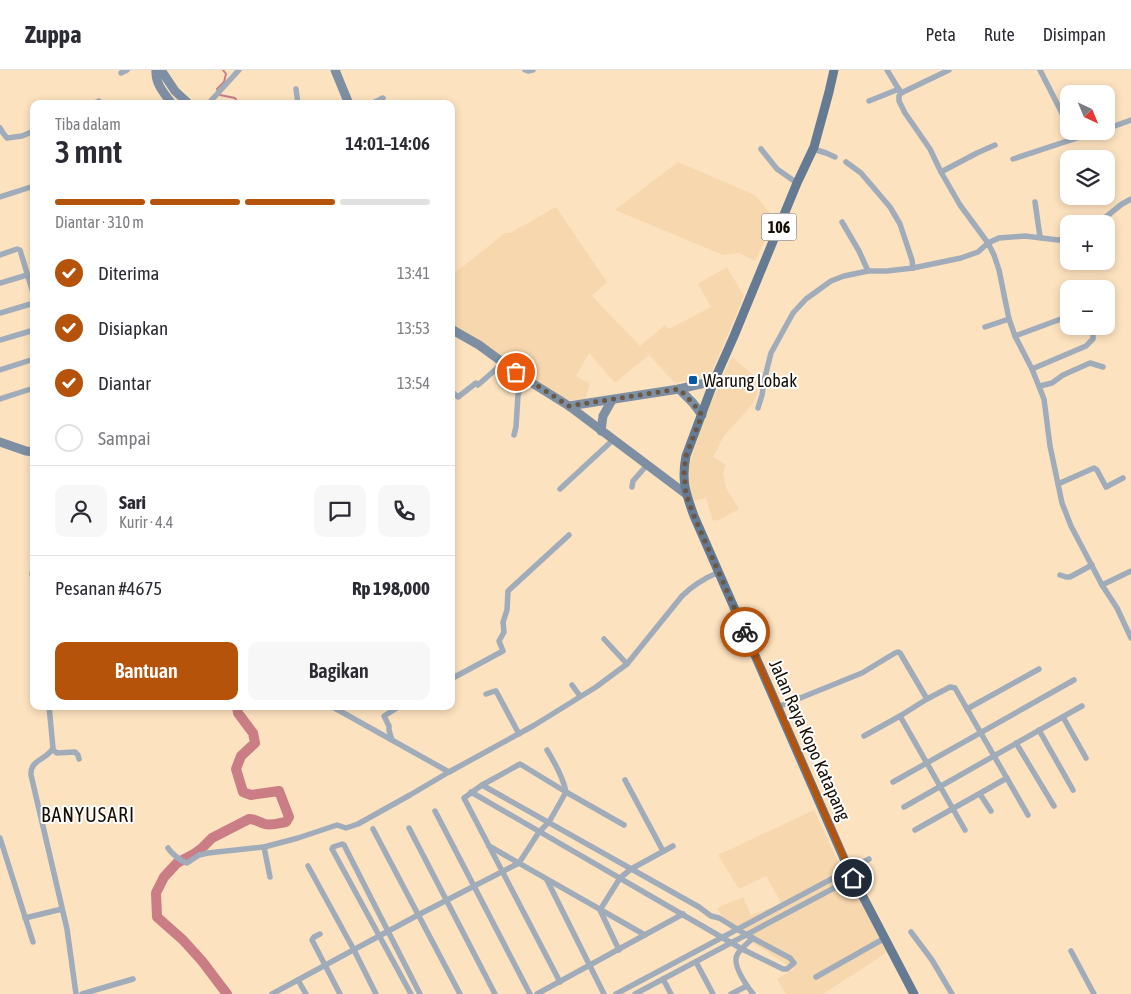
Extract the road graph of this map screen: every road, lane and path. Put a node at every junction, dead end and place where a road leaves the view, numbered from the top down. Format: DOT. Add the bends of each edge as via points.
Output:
graph roads {
  1 [pos="156,70"];
  2 [pos="162,70"];
  3 [pos="239,70"];
  4 [pos="335,70"];
  5 [pos="525,70"];
  6 [pos="533,70"];
  7 [pos="834,70"];
  8 [pos="887,70"];
  9 [pos="949,70"];
  10 [pos="1040,70"];
  11 [pos="296,88"];
  12 [pos="900,91"];
  13 [pos="383,98"];
  14 [pos="169,100"];
  15 [pos="185,100"];
  16 [pos="211,100"];
  17 [pos="298,100"];
  18 [pos="347,100"];
  19 [pos="379,100"];
  20 [pos="869,102"];
  21 [pos="1060,109"];
  22 [pos="1131,120"];
  23 [pos="1115,126"];
  24 [pos="0,128"];
  25 [pos="30,133"];
  26 [pos="1072,140"];
  27 [pos="995,145"];
  28 [pos="761,149"];
  29 [pos="813,149"];
  30 [pos="835,158"];
  31 [pos="1013,158"];
  32 [pos="846,162"];
  33 [pos="941,172"];
  34 [pos="797,183"];
  35 [pos="30,187"];
  36 [pos="0,197"];
  37 [pos="1131,199"];
  38 [pos="1035,202"];
  39 [pos="1108,215"];
  40 [pos="842,222"];
  41 [pos="1040,235"];
  42 [pos="1060,240"];
  43 [pos="986,241"];
  44 [pos="0,255"];
  45 [pos="912,264"];
  46 [pos="866,268"];
  47 [pos="27,275"];
  48 [pos="0,283"];
  49 [pos="30,284"];
  50 [pos="30,304"];
  51 [pos="0,313"];
  52 [pos="1010,319"];
  53 [pos="1060,319"];
  54 [pos="985,327"];
  55 [pos="30,331"];
  56 [pos="455,332"];
  57 [pos="1093,335"];
  58 [pos="1015,336"];
  59 [pos="0,340"];
  60 [pos="30,360"];
  61 [pos="504,362"];
  62 [pos="1103,367"];
  63 [pos="1032,369"];
  64 [pos="0,370"];
  65 [pos="524,378"];
  66 [pos="714,382"];
  67 [pos="1040,386"];
  68 [pos="30,389"];
  69 [pos="679,389"];
  70 [pos="455,394"];
  71 [pos="0,399"];
  72 [pos="612,400"];
  73 [pos="569,406"];
  74 [pos="758,408"];
  75 [pos="702,415"];
  76 [pos="601,431"];
  77 [pos="514,435"];
  78 [pos="614,439"];
  79 [pos="0,442"];
  80 [pos="30,451"];
  81 [pos="648,465"];
  82 [pos="684,478"];
  83 [pos="1123,478"];
  84 [pos="672,483"];
  85 [pos="1058,484"];
  86 [pos="632,486"];
  87 [pos="560,489"];
  88 [pos="686,494"];
  89 [pos="570,535"];
  90 [pos="1092,566"];
  91 [pos="1131,570"];
  92 [pos="719,572"];
  93 [pos="1060,575"];
  94 [pos="1102,585"];
  95 [pos="1131,638"];
  96 [pos="604,639"];
  97 [pos="627,664"];
  98 [pos="1039,669"];
  99 [pos="455,677"];
  100 [pos="1074,680"];
  101 [pos="572,685"];
  102 [pos="486,694"];
  103 [pos="580,696"];
  104 [pos="927,699"];
  105 [pos="1082,706"];
  106 [pos="778,707"];
  107 [pos="967,709"];
  108 [pos="49,710"];
  109 [pos="338,710"];
  110 [pos="394,710"];
  111 [pos="900,716"];
  112 [pos="1063,717"];
  113 [pos="1039,730"];
  114 [pos="980,732"];
  115 [pos="519,734"];
  116 [pos="864,736"];
  117 [pos="392,740"];
  118 [pos="1016,743"];
  119 [pos="53,750"];
  120 [pos="547,750"];
  121 [pos="994,756"];
  122 [pos="1086,758"];
  123 [pos="79,759"];
  124 [pos="927,763"];
  125 [pos="449,772"];
  126 [pos="1007,778"];
  127 [pos="625,780"];
  128 [pos="893,782"];
  129 [pos="482,785"];
  130 [pos="940,787"];
  131 [pos="1073,790"];
  132 [pos="471,792"];
  133 [pos="566,792"];
  134 [pos="980,794"];
  135 [pos="1054,806"];
  136 [pos="904,807"];
  137 [pos="953,809"];
  138 [pos="435,811"];
  139 [pos="990,811"];
  140 [pos="1028,815"];
  141 [pos="549,822"];
  142 [pos="624,825"];
  143 [pos="408,828"];
  144 [pos="373,830"];
  145 [pos="915,830"];
  146 [pos="965,830"];
  147 [pos="539,832"];
  148 [pos="0,838"];
  149 [pos="489,846"];
  150 [pos="672,846"];
  151 [pos="264,847"];
  152 [pos="168,848"];
  153 [pos="663,851"];
  154 [pos="868,860"];
  155 [pos="519,863"];
  156 [pos="308,866"];
  157 [pos="631,869"];
  158 [pos="502,872"];
  159 [pos="851,874"];
  160 [pos="270,877"];
  161 [pos="620,878"];
  162 [pos="547,880"];
  163 [pos="474,887"];
  164 [pos="446,901"];
  165 [pos="62,909"];
  166 [pos="600,910"];
  167 [pos="683,914"];
  168 [pos="418,915"];
  169 [pos="26,918"];
  170 [pos="738,930"];
  171 [pos="388,932"];
  172 [pos="911,932"];
  173 [pos="320,934"];
  174 [pos="645,935"];
  175 [pos="747,935"];
  176 [pos="380,936"];
  177 [pos="722,938"];
  178 [pos="753,938"];
  179 [pos="885,938"];
  180 [pos="32,942"];
  181 [pos="732,943"];
  182 [pos="742,949"];
  183 [pos="354,950"];
  184 [pos="619,950"];
  185 [pos="1071,951"];
  186 [pos="696,962"];
  187 [pos="325,966"];
  188 [pos="590,966"];
  189 [pos="816,977"];
  190 [pos="133,979"];
  191 [pos="663,979"];
  192 [pos="298,980"];
  193 [pos="560,982"];
  194 [pos="747,986"];
  195 [pos="76,994"];
  196 [pos="82,994"];
  197 [pos="272,994"];
  198 [pos="306,994"];
  199 [pos="340,994"];
  200 [pos="376,994"];
  201 [pos="411,994"];
  202 [pos="420,994"];
  203 [pos="460,994"];
  204 [pos="495,994"];
  205 [pos="530,994"];
  206 [pos="537,994"];
  207 [pos="604,994"];
  208 [pos="616,994"];
  209 [pos="635,994"];
  210 [pos="671,994"];
  211 [pos="713,994"];
  212 [pos="731,994"];
  213 [pos="753,994"];
  214 [pos="914,994"];
  215 [pos="952,994"];
  216 [pos="1094,994"];
  1 -- 14 [label="street" via="158,84"];
  2 -- 15 [label="street"];
  3 -- 16 [label="street"];
  4 -- 18 [label="street"];
  5 -- 6 [label="street"];
  7 -- 29 [label="main road, 106"];
  8 -- 12 [label="street"];
  9 -- 12 [label="street"];
  10 -- 21 [label="street"];
  11 -- 17 [label="street"];
  12 -- 20 [label="street"];
  12 -- 33 [label="street" via="901,106 930,148"];
  13 -- 19 [label="street"];
  22 -- 23 [label="street"];
  24 -- 25 [label="street" via="7,138"];
  26 -- 31 [label="street"];
  27 -- 33 [label="street"];
  28 -- 34 [label="street" via="778,170"];
  29 -- 30 [label="street"];
  29 -- 34 [label="main road, 106"];
  32 -- 45 [label="street" via="861,173 890,206 900,224"];
  33 -- 43 [label="street"];
  34 -- 66 [label="main road, 106"];
  35 -- 36 [label="street"];
  37 -- 39 [label="street"];
  38 -- 41 [label="street"];
  40 -- 46 [label="street"];
  41 -- 42 [label="street"];
  41 -- 43 [label="street"];
  43 -- 45 [label="street" via="978,252 969,255"];
  43 -- 52 [label="street" via="1000,270"];
  44 -- 47 [label="street" via="20,250"];
  45 -- 46 [label="street" via="887,271"];
  46 -- 74 [label="street" via="831,281 799,305 772,353"];
  47 -- 48 [label="street"];
  47 -- 49 [label="street"];
  50 -- 51 [label="street"];
  52 -- 54 [label="street"];
  52 -- 58 [label="street"];
  53 -- 58 [label="street"];
  55 -- 59 [label="street"];
  56 -- 61 [label="street"];
  57 -- 63 [label="street" via="1086,346"];
  58 -- 63 [label="street"];
  60 -- 64 [label="street"];
  61 -- 65 [label="street"];
  61 -- 70 [label="street" via="478,386 476,383 458,397"];
  62 -- 67 [label="street" via="1090,363"];
  63 -- 67 [label="street"];
  65 -- 73 [label="street"];
  65 -- 77 [label="street" via="518,395"];
  66 -- 69 [label="street"];
  66 -- 75 [label="main road, 106"];
  67 -- 85 [label="street"];
  68 -- 71 [label="street"];
  69 -- 72 [label="street"];
  69 -- 75 [label="street"];
  72 -- 73 [label="street"];
  72 -- 76 [label="street" via="602,416"];
  73 -- 76 [label="street"];
  75 -- 82 [label="main road, 106" via="686,456"];
  76 -- 78 [label="street"];
  78 -- 81 [label="street"];
  78 -- 87 [label="street"];
  79 -- 80 [label="street"];
  81 -- 84 [label="street"];
  81 -- 86 [label="street"];
  82 -- 84 [label="street"];
  82 -- 88 [label="main road, 106"];
  83 -- 85 [label="street" via="1106,487 1094,468"];
  84 -- 88 [label="street"];
  85 -- 90 [label="street" via="1071,526"];
  88 -- 92 [label="main road, Jalan Raya Kopo Katapang / 106"];
  89 -- 99 [label="street" via="508,591 504,632 499,639 503,651"];
  90 -- 93 [label="street" via="1070,577"];
  90 -- 94 [label="street"];
  91 -- 94 [label="street"];
  92 -- 97 [label="street" via="695,584 682,596"];
  92 -- 106 [label="main road, Jalan Raya Kopo Katapang / 106"];
  94 -- 95 [label="street" via="1118,608"];
  96 -- 97 [label="street"];
  97 -- 103 [label="street"];
  98 -- 107 [label="street"];
  100 -- 114 [label="street"];
  101 -- 103 [label="street"];
  102 -- 115 [label="street" via="495,690 498,693"];
  103 -- 115 [label="street"];
  104 -- 106 [label="street" via="898,652 862,673"];
  104 -- 107 [label="street" via="953,687"];
  104 -- 111 [label="street"];
  105 -- 112 [label="street"];
  106 -- 159 [label="main road, Jalan Raya Kopo Katapang / 106"];
  107 -- 114 [label="street"];
  108 -- 119 [label="street"];
  109 -- 117 [label="street"];
  110 -- 117 [label="street" via="384,716"];
  111 -- 116 [label="street"];
  111 -- 124 [label="street"];
  112 -- 113 [label="street"];
  112 -- 122 [label="street"];
  113 -- 118 [label="street"];
  113 -- 131 [label="street"];
  114 -- 121 [label="street"];
  114 -- 124 [label="street"];
  115 -- 125 [label="street"];
  117 -- 125 [label="street"];
  118 -- 121 [label="street"];
  118 -- 135 [label="street"];
  119 -- 123 [label="street" via="57,753 75,752"];
  119 -- 165 [label="street" via="30,771"];
  120 -- 133 [label="street"];
  121 -- 126 [label="street"];
  121 -- 130 [label="street"];
  124 -- 128 [label="street"];
  124 -- 130 [label="street"];
  125 -- 151 [label="street" via="349,828 339,824"];
  126 -- 134 [label="street"];
  126 -- 140 [label="street"];
  127 -- 153 [label="street"];
  129 -- 132 [label="street"];
  129 -- 133 [label="street" via="520,764"];
  129 -- 141 [label="street"];
  130 -- 136 [label="street"];
  130 -- 137 [label="street"];
  132 -- 147 [label="street"];
  132 -- 149 [label="street" via="464,799"];
  133 -- 141 [label="street"];
  133 -- 142 [label="street"];
  134 -- 137 [label="street"];
  134 -- 139 [label="street"];
  137 -- 145 [label="street"];
  137 -- 146 [label="street"];
  138 -- 163 [label="street"];
  141 -- 147 [label="street"];
  141 -- 157 [label="street"];
  143 -- 164 [label="street"];
  144 -- 168 [label="street"];
  147 -- 155 [label="street"];
  147 -- 161 [label="street"];
  148 -- 169 [label="street"];
  149 -- 155 [label="street"];
  149 -- 158 [label="street"];
  150 -- 153 [label="street"];
  151 -- 152 [label="street" via="208,853 187,863"];
  151 -- 160 [label="street"];
  153 -- 157 [label="street"];
  154 -- 159 [label="street"];
  155 -- 158 [label="street"];
  155 -- 162 [label="street"];
  156 -- 183 [label="street"];
  157 -- 161 [label="street"];
  157 -- 170 [label="street"];
  158 -- 163 [label="street"];
  158 -- 193 [label="street"];
  159 -- 170 [label="street"];
  159 -- 175 [label="street"];
  159 -- 179 [label="main road, Jalan Raya Kopo Katapang / 106"];
  161 -- 166 [label="street"];
  161 -- 167 [label="street"];
  162 -- 166 [label="street"];
  162 -- 188 [label="street"];
  163 -- 164 [label="street"];
  163 -- 205 [label="street"];
  164 -- 168 [label="street"];
  164 -- 204 [label="street"];
  165 -- 169 [label="street"];
  165 -- 195 [label="street"];
  166 -- 174 [label="street"];
  166 -- 184 [label="street"];
  167 -- 174 [label="street"];
  167 -- 177 [label="street"];
  168 -- 171 [label="street"];
  168 -- 203 [label="street"];
  169 -- 180 [label="street"];
  170 -- 175 [label="street"];
  170 -- 177 [label="street"];
  171 -- 176 [label="street"];
  171 -- 176 [label="street" via="344,845 333,847"];
  171 -- 202 [label="street"];
  172 -- 215 [label="street"];
  173 -- 187 [label="street" via="312,940"];
  174 -- 184 [label="street"];
  175 -- 178 [label="street"];
  175 -- 181 [label="street"];
  176 -- 183 [label="street"];
  176 -- 201 [label="street"];
  177 -- 181 [label="street"];
  177 -- 208 [label="street"];
  178 -- 182 [label="street"];
  178 -- 182 [label="street" via="794,963 783,969"];
  179 -- 189 [label="street"];
  179 -- 214 [label="main road, Jalan Raya Kopo Katapang / 106"];
  181 -- 182 [label="street"];
  181 -- 186 [label="street"];
  182 -- 194 [label="street" via="735,958"];
  183 -- 187 [label="street"];
  183 -- 200 [label="street"];
  184 -- 188 [label="street"];
  185 -- 216 [label="street"];
  186 -- 191 [label="street"];
  186 -- 211 [label="street"];
  187 -- 192 [label="street"];
  187 -- 199 [label="street"];
  188 -- 193 [label="street"];
  188 -- 207 [label="street"];
  190 -- 196 [label="street"];
  191 -- 209 [label="street"];
  191 -- 210 [label="street"];
  192 -- 197 [label="street"];
  192 -- 198 [label="street"];
  193 -- 206 [label="street"];
  194 -- 212 [label="street"];
  194 -- 213 [label="street"];
}
